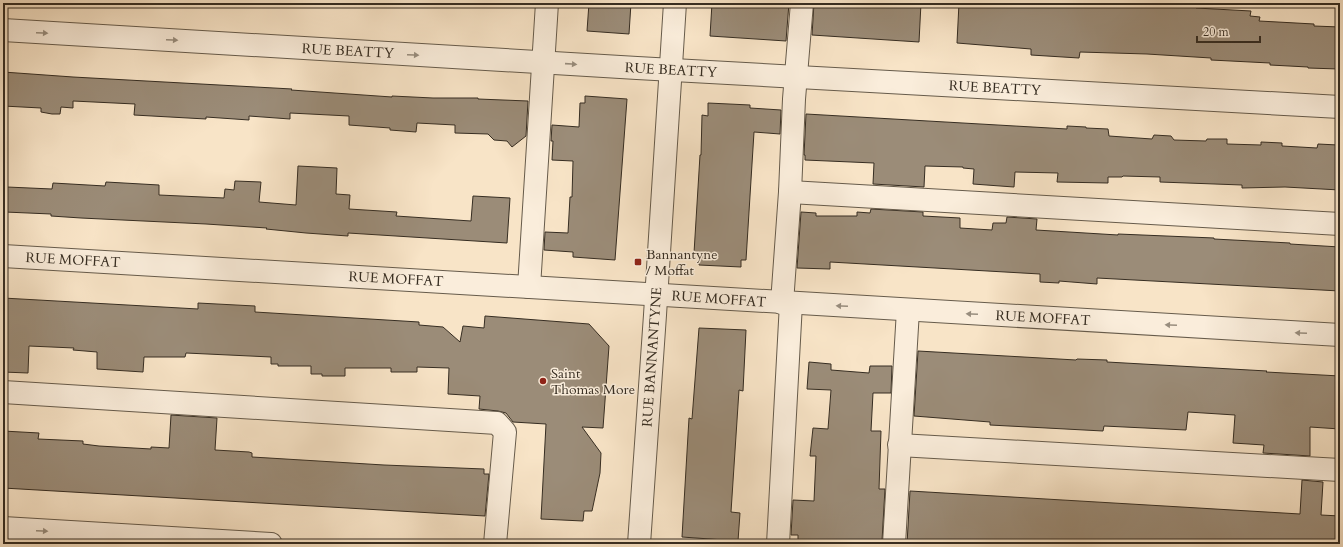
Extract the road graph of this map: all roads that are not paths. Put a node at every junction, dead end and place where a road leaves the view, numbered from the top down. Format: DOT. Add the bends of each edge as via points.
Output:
graph roads {
  1 [pos="547,3"];
  2 [pos="675,3"];
  3 [pos="802,3"];
  4 [pos="3,30"];
  5 [pos="544,62"];
  6 [pos="671,70"];
  7 [pos="796,77"];
  8 [pos="1340,107"];
  9 [pos="790,192"];
  10 [pos="1340,224"];
  11 [pos="3,256"];
  12 [pos="529,287"];
  13 [pos="656,295"];
  14 [pos="787,303"];
  15 [pos="908,310"];
  16 [pos="1340,335"];
  17 [pos="3,392"];
  18 [pos="899,445"];
  19 [pos="1340,470"];
  20 [pos="3,528"];
  21 [pos="271,544"];
  22 [pos="495,544"];
  23 [pos="639,544"];
  24 [pos="778,544"];
  25 [pos="894,544"];
  1 -- 5 [label="street"];
  2 -- 6 [label="street, RUE BANNANTYNE"];
  3 -- 7 [label="street"];
  4 -- 5 [label="street, RUE BEATTY, one-way"];
  5 -- 6 [label="street, RUE BEATTY, one-way"];
  5 -- 12 [label="street"];
  6 -- 7 [label="street, RUE BEATTY"];
  6 -- 13 [label="street, RUE BANNANTYNE"];
  7 -- 8 [label="street, RUE BEATTY"];
  7 -- 9 [label="street"];
  9 -- 10 [label="street"];
  9 -- 14 [label="street"];
  11 -- 12 [label="street, RUE MOFFAT"];
  12 -- 13 [label="street, RUE MOFFAT"];
  13 -- 14 [label="street, RUE MOFFAT"];
  13 -- 23 [label="street, RUE BANNANTYNE"];
  15 -- 14 [label="street, RUE MOFFAT, one-way"];
  14 -- 24 [label="street"];
  16 -- 15 [label="street, RUE MOFFAT, one-way"];
  15 -- 18 [label="street"];
  17 -- 22 [label="street" via="497,423 505,432"];
  18 -- 19 [label="street"];
  18 -- 25 [label="street"];
  20 -- 21 [label="street, one-way"];
}
